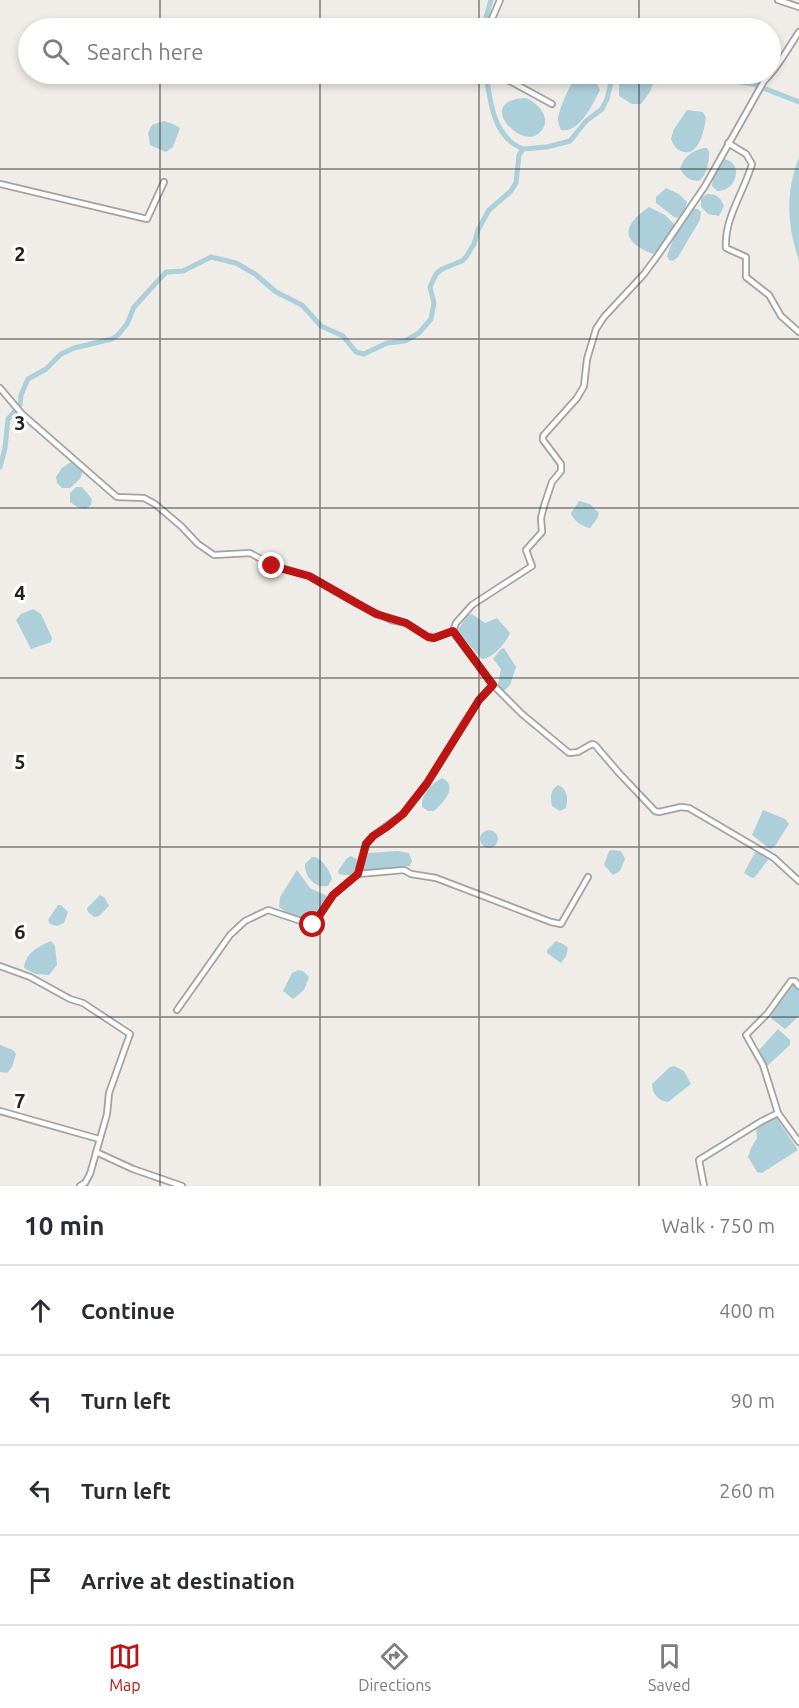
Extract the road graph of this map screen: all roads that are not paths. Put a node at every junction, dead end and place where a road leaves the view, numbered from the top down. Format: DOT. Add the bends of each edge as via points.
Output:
graph roads {
  1 [pos="500,0"];
  2 [pos="778,0"];
  3 [pos="799,7"];
  4 [pos="492,18"];
  5 [pos="799,32"];
  6 [pos="781,60"];
  7 [pos="515,84"];
  8 [pos="763,84"];
  9 [pos="552,104"];
  10 [pos="728,143"];
  11 [pos="164,182"];
  12 [pos="0,184"];
  13 [pos="799,332"];
  14 [pos="0,388"];
  15 [pos="453,631"];
  16 [pos="493,685"];
  17 [pos="358,874"];
  18 [pos="588,877"];
  19 [pos="799,881"];
  20 [pos="0,966"];
  21 [pos="799,986"];
  22 [pos="177,1010"];
  23 [pos="0,1111"];
  24 [pos="778,1113"];
  25 [pos="99,1139"];
  26 [pos="799,1143"];
  27 [pos="96,1152"];
  28 [pos="80,1186"];
  29 [pos="182,1186"];
  30 [pos="704,1186"];
  1 -- 4 [label="street"];
  2 -- 3 [label="street"];
  5 -- 6 [label="street"];
  7 -- 9 [label="street"];
  8 -- 10 [label="street"];
  10 -- 13 [label="street" via="746,154 752,164 729,219 726,248 746,257 746,277 769,295 781,316"];
  10 -- 15 [label="street" via="705,186 658,255 600,323 587,359 584,386 543,436 561,464 561,471 552,482 542,514 542,532 526,550 532,566 472,605"];
  11 -- 12 [label="street" via="147,219"];
  14 -- 15 [label="street" via="21,414 117,497 144,498 155,504 214,555 250,553 272,566 309,576 428,637"];
  15 -- 16 [label="street"];
  16 -- 17 [label="street" via="409,806 366,844"];
  16 -- 19 [label="street" via="569,753 596,744 655,811 689,808 774,858"];
  17 -- 18 [label="street" via="404,870 561,924"];
  17 -- 22 [label="street" via="333,895 313,925 268,910 245,921 230,935"];
  20 -- 25 [label="street" via="83,1003 129,1034"];
  21 -- 24 [label="street" via="791,981 746,1035 763,1065"];
  23 -- 25 [label="street"];
  24 -- 26 [label="street"];
  24 -- 30 [label="street" via="699,1160"];
  25 -- 27 [label="street"];
  27 -- 28 [label="street" via="90,1174"];
  27 -- 29 [label="street"];
}
